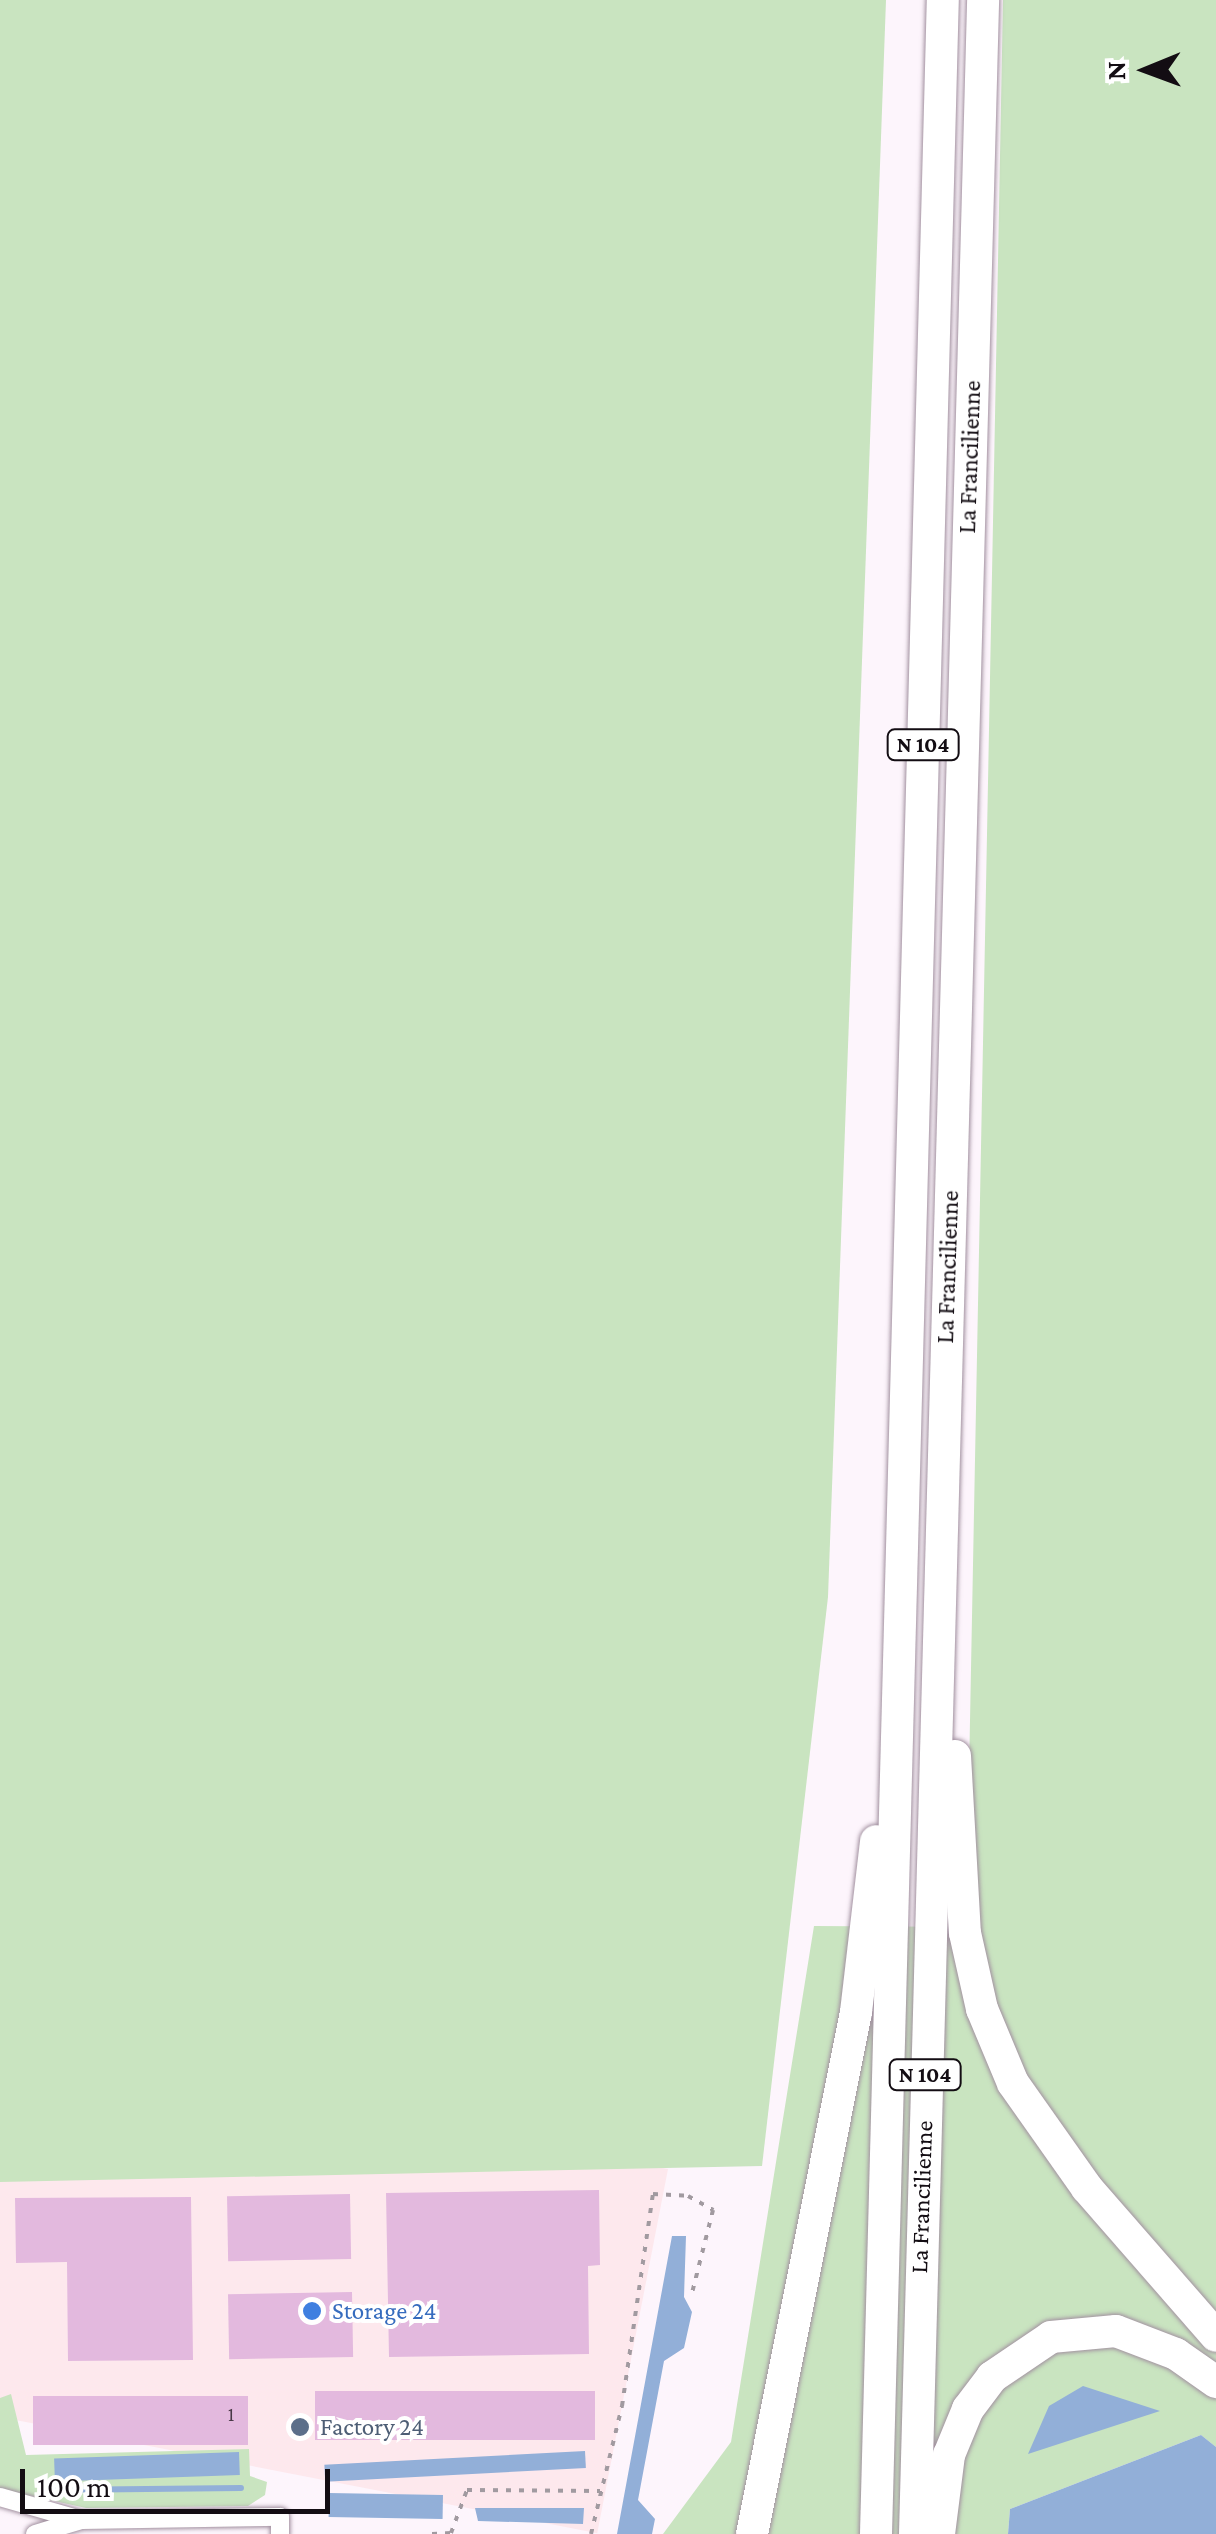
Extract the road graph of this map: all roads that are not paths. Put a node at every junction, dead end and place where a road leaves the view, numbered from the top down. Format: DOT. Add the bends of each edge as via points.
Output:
graph roads {
  1 [pos="943,0"];
  2 [pos="983,0"];
  3 [pos="939,1616"];
  4 [pos="898,1766"];
  5 [pos="1216,2336"];
  6 [pos="1216,2382"];
  7 [pos="0,2496"];
  8 [pos="81,2520"];
  9 [pos="36,2534"];
  10 [pos="280,2534"];
  11 [pos="752,2534"];
  12 [pos="876,2534"];
  13 [pos="915,2534"];
  14 [pos="939,2534"];
  1 -- 4 [label="highway, La Francilienne / N 104"];
  2 -- 3 [label="highway, La Francilienne / N 104"];
  3 -- 5 [label="highway" via="955,1648 958,1862 982,2010 1013,2084 1086,2188"];
  3 -- 13 [label="highway, La Francilienne / N 104"];
  4 -- 11 [label="highway" via="879,1806 856,2012"];
  4 -- 12 [label="highway, La Francilienne / N 104"];
  6 -- 14 [label="highway" via="1147,2340 1116,2331 1051,2337 992,2377 968,2409 949,2455"];
  7 -- 8 [label="street"];
  8 -- 9 [label="street"];
  8 -- 10 [label="street" via="280,2517"];
}
